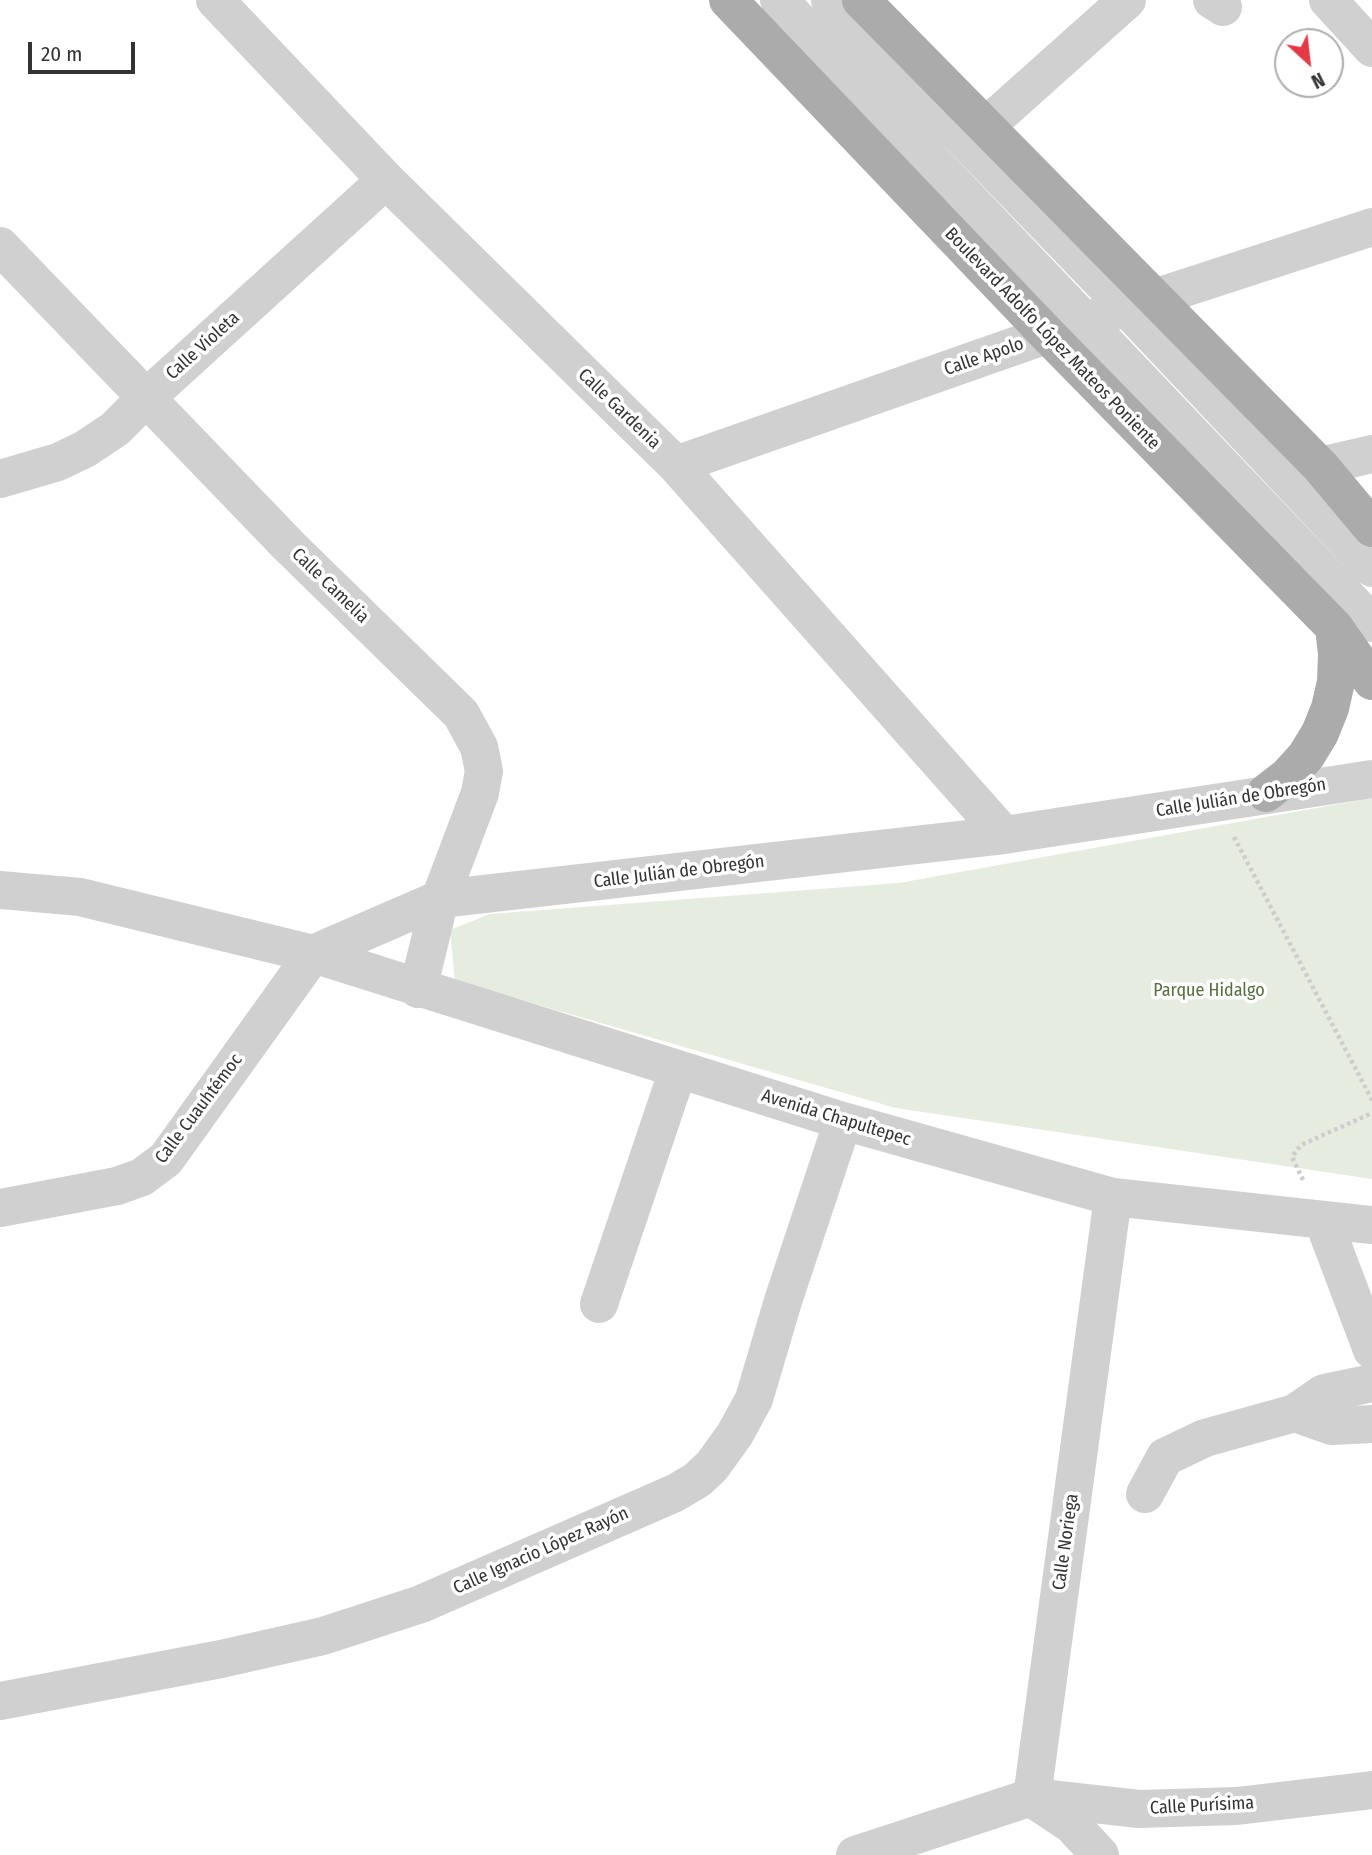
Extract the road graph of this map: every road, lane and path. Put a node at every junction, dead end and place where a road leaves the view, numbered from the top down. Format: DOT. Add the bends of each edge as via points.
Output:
graph roads {
  1 [pos="215,0"];
  2 [pos="728,0"];
  3 [pos="779,0"];
  4 [pos="830,0"];
  5 [pos="861,0"];
  6 [pos="1127,0"];
  7 [pos="1328,0"];
  8 [pos="1372,48"];
  9 [pos="985,127"];
  10 [pos="386,180"];
  11 [pos="1372,227"];
  12 [pos="0,246"];
  13 [pos="1140,302"];
  14 [pos="1085,321"];
  15 [pos="1047,334"];
  16 [pos="146,398"];
  17 [pos="1372,454"];
  18 [pos="676,465"];
  19 [pos="1321,466"];
  20 [pos="0,479"];
  21 [pos="1372,527"];
  22 [pos="1372,568"];
  23 [pos="1372,623"];
  24 [pos="1334,627"];
  25 [pos="1372,681"];
  26 [pos="1372,779"];
  27 [pos="1266,793"];
  28 [pos="1215,801"];
  29 [pos="1004,835"];
  30 [pos="0,890"];
  31 [pos="440,899"];
  32 [pos="313,954"];
  33 [pos="418,989"];
  34 [pos="678,1070"];
  35 [pos="1372,1100"];
  36 [pos="1372,1113"];
  37 [pos="843,1121"];
  38 [pos="1113,1197"];
  39 [pos="0,1208"];
  40 [pos="1323,1220"];
  41 [pos="1372,1225"];
  42 [pos="599,1304"];
  43 [pos="1372,1350"];
  44 [pos="1372,1383"];
  45 [pos="1295,1413"];
  46 [pos="1372,1424"];
  47 [pos="1145,1494"];
  48 [pos="0,1701"];
  49 [pos="1372,1790"];
  50 [pos="1032,1797"];
  51 [pos="855,1855"];
  52 [pos="1100,1855"];
  1 -- 10 [label="street, Calle Gardenia"];
  2 -- 15 [label="main road, Boulevard Adolfo López Mateos Poniente"];
  3 -- 14 [label="street"];
  4 -- 13 [label="street"];
  5 -- 9 [label="main road"];
  6 -- 9 [label="street"];
  7 -- 8 [label="street"];
  9 -- 13 [label="main road"];
  10 -- 16 [label="street, Calle Violeta"];
  10 -- 18 [label="street, Calle Gardenia"];
  11 -- 13 [label="street, Calle Apolo"];
  12 -- 16 [label="street, Calle Camelia"];
  13 -- 14 [label="street, Calle Apolo"];
  13 -- 19 [label="main road"];
  13 -- 22 [label="street"];
  14 -- 15 [label="street, Calle Apolo"];
  14 -- 23 [label="street"];
  15 -- 18 [label="street, Calle Apolo"];
  15 -- 24 [label="main road, Boulevard Adolfo López Mateos Poniente"];
  16 -- 20 [label="street, Calle Violeta" via="115,429 85,449"];
  16 -- 31 [label="street, Calle Camelia" via="289,546 461,713 479,747 484,771"];
  17 -- 19 [label="street"];
  18 -- 29 [label="street, Calle Gardenia"];
  19 -- 21 [label="main road"];
  24 -- 25 [label="main road, Boulevard Adolfo López Mateos Poniente"];
  24 -- 27 [label="main road" via="1336,682 1325,721 1306,756"];
  26 -- 27 [label="street, Calle Julián de Obregón"];
  27 -- 28 [label="street, Calle Julián de Obregón"];
  28 -- 29 [label="street, Calle Julián de Obregón"];
  28 -- 35 [label="path"];
  29 -- 31 [label="street, Calle Julián de Obregón"];
  30 -- 32 [label="street" via="80,897"];
  31 -- 32 [label="street, Calle Julián de Obregón"];
  31 -- 33 [label="street, Calle Camelia"];
  32 -- 33 [label="street, Avenida Chapultepec"];
  32 -- 39 [label="street, Calle Cuauhtémoc" via="166,1159 142,1177 117,1186"];
  33 -- 34 [label="street, Avenida Chapultepec"];
  34 -- 37 [label="street, Avenida Chapultepec"];
  34 -- 42 [label="street"];
  36 -- 40 [label="path" via="1301,1145 1292,1157"];
  37 -- 38 [label="street, Avenida Chapultepec"];
  37 -- 48 [label="street, Calle Ignacio López Rayón" via="754,1399 735,1434 696,1480 421,1604 323,1636"];
  38 -- 40 [label="street, Avenida Chapultepec"];
  38 -- 50 [label="street, Calle Noriega"];
  40 -- 41 [label="street, Avenida Chapultepec"];
  40 -- 43 [label="street"];
  44 -- 45 [label="street" via="1324,1393"];
  45 -- 46 [label="street" via="1332,1426"];
  45 -- 47 [label="street" via="1205,1438 1165,1457"];
  49 -- 50 [label="street, Calle Purísima" via="1237,1806 1139,1809"];
  50 -- 51 [label="street"];
  50 -- 52 [label="street" via="1072,1825"];
}
